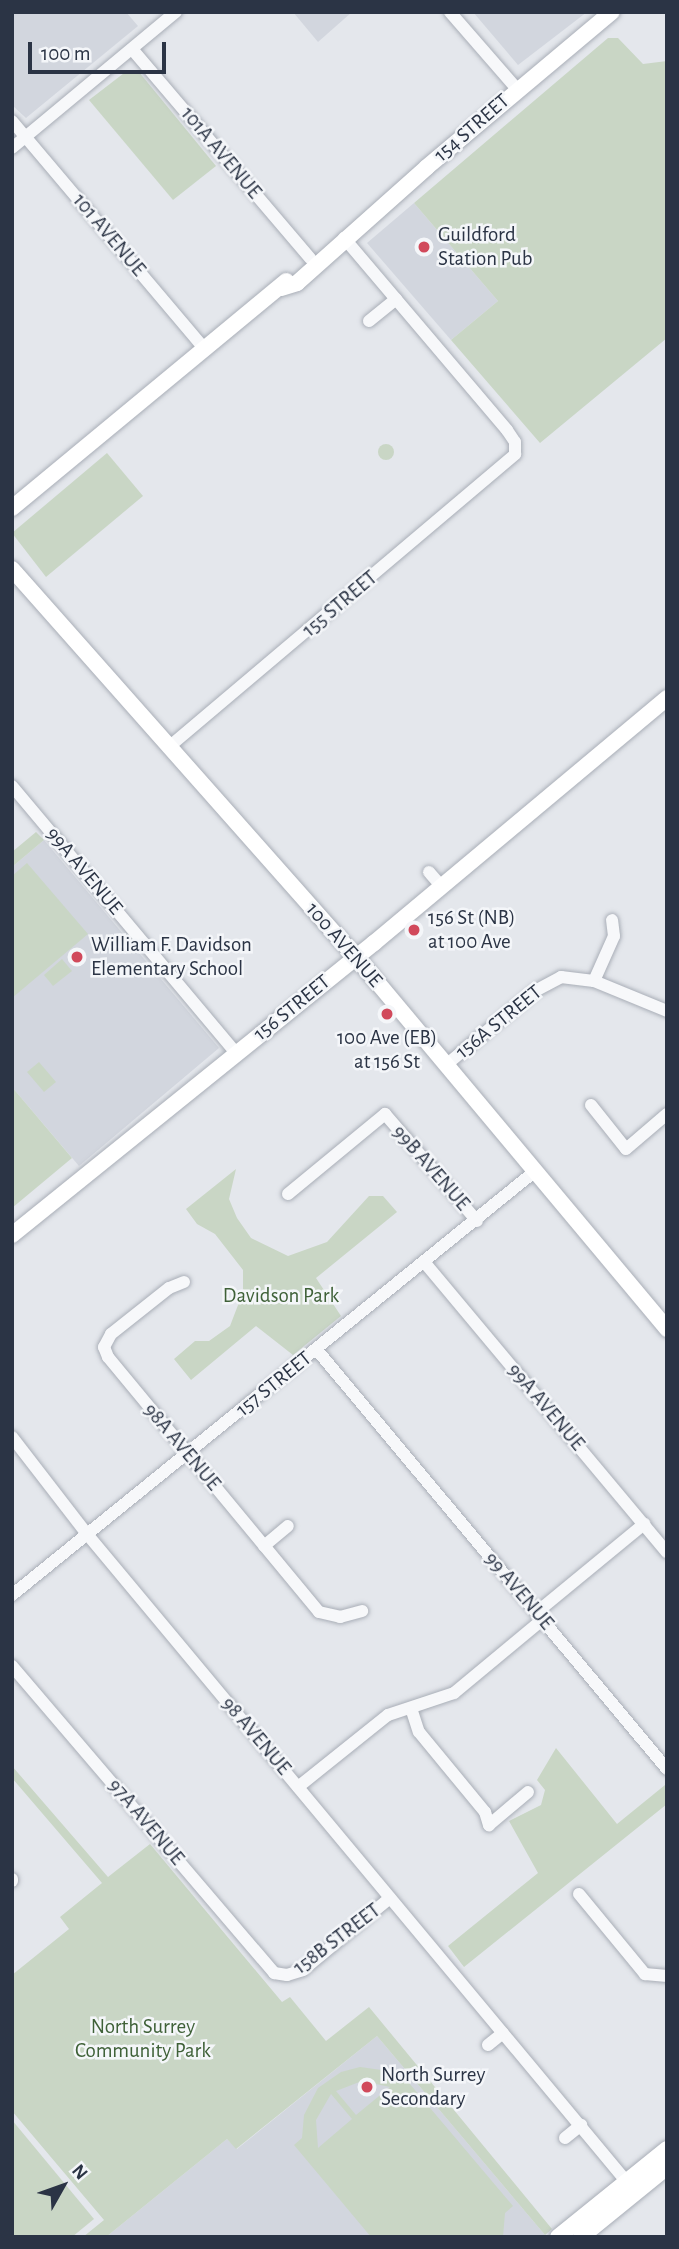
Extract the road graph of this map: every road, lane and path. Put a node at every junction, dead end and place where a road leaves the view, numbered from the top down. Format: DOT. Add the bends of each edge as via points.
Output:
graph roads {
  1 [pos="176,12"];
  2 [pos="450,12"];
  3 [pos="612,12"];
  4 [pos="132,48"];
  5 [pos="517,89"];
  6 [pos="12,121"];
  7 [pos="25,137"];
  8 [pos="12,148"];
  9 [pos="340,242"];
  10 [pos="310,258"];
  11 [pos="281,288"];
  12 [pos="396,299"];
  13 [pos="369,321"];
  14 [pos="205,349"];
  15 [pos="12,508"];
  16 [pos="12,569"];
  17 [pos="667,698"];
  18 [pos="170,746"];
  19 [pos="12,786"];
  20 [pos="429,872"];
  21 [pos="442,887"];
  22 [pos="612,920"];
  23 [pos="356,958"];
  24 [pos="594,981"];
  25 [pos="667,1011"];
  26 [pos="236,1053"];
  27 [pos="446,1065"];
  28 [pos="591,1105"];
  29 [pos="667,1114"];
  30 [pos="534,1171"];
  31 [pos="288,1194"];
  32 [pos="477,1221"];
  33 [pos="12,1235"];
  34 [pos="425,1263"];
  35 [pos="184,1282"];
  36 [pos="667,1329"];
  37 [pos="317,1350"];
  38 [pos="12,1437"];
  39 [pos="188,1453"];
  40 [pos="644,1524"];
  41 [pos="288,1526"];
  42 [pos="87,1534"];
  43 [pos="264,1546"];
  44 [pos="667,1552"];
  45 [pos="12,1595"];
  46 [pos="362,1611"];
  47 [pos="540,1615"];
  48 [pos="12,1666"];
  49 [pos="411,1708"];
  50 [pos="667,1769"];
  51 [pos="298,1787"];
  52 [pos="528,1792"];
  53 [pos="579,1894"];
  54 [pos="390,1898"];
  55 [pos="283,1975"];
  56 [pos="667,1976"];
  57 [pos="503,2033"];
  58 [pos="488,2045"];
  59 [pos="581,2125"];
  60 [pos="565,2138"];
  61 [pos="667,2149"];
  62 [pos="667,2167"];
  63 [pos="631,2187"];
  64 [pos="558,2237"];
  65 [pos="581,2237"];
  1 -- 4 [label="street"];
  2 -- 5 [label="street"];
  3 -- 5 [label="main road, 154 STREET"];
  4 -- 7 [label="street"];
  4 -- 10 [label="street, 101A AVENUE"];
  5 -- 9 [label="main road, 154 STREET"];
  6 -- 7 [label="street, 101 AVENUE"];
  7 -- 8 [label="street"];
  7 -- 14 [label="street, 101 AVENUE"];
  9 -- 10 [label="main road, 154 STREET"];
  9 -- 11 [label="main road, 154 STREET" via="297,283"];
  9 -- 12 [label="street"];
  10 -- 11 [label="main road, 154 STREET"];
  11 -- 14 [label="main road, 154 STREET"];
  12 -- 13 [label="street"];
  12 -- 18 [label="street, 155 STREET" via="508,430 516,445 510,462"];
  14 -- 15 [label="main road, 154 STREET"];
  16 -- 18 [label="main road, 100 AVENUE"];
  17 -- 21 [label="main road, 156 STREET"];
  18 -- 23 [label="main road, 100 AVENUE"];
  19 -- 26 [label="street, 99A AVENUE"];
  20 -- 21 [label="street"];
  21 -- 23 [label="main road, 156 STREET"];
  22 -- 24 [label="street" via="614,936"];
  23 -- 26 [label="main road, 156 STREET"];
  23 -- 27 [label="main road, 100 AVENUE"];
  24 -- 25 [label="street"];
  24 -- 27 [label="street, 156A STREET" via="568,976 542,986"];
  26 -- 33 [label="main road, 156 STREET"];
  27 -- 30 [label="main road, 100 AVENUE"];
  28 -- 29 [label="street" via="626,1149"];
  30 -- 32 [label="street, 157 STREET"];
  30 -- 36 [label="main road, 100 AVENUE"];
  31 -- 32 [label="street, 99B AVENUE" via="385,1114"];
  32 -- 34 [label="street, 157 STREET"];
  34 -- 37 [label="street, 157 STREET"];
  34 -- 40 [label="street, 99A AVENUE"];
  35 -- 39 [label="street, 98A AVENUE" via="172,1286 116,1330 104,1347 110,1361"];
  37 -- 39 [label="street, 157 STREET"];
  37 -- 47 [label="street, 99 AVENUE" via="367,1416"];
  38 -- 42 [label="street, 98 AVENUE"];
  39 -- 42 [label="street, 157 STREET"];
  39 -- 43 [label="street, 98A AVENUE"];
  40 -- 44 [label="street, 99A AVENUE"];
  40 -- 47 [label="street"];
  41 -- 43 [label="street"];
  42 -- 45 [label="street, 157 STREET"];
  42 -- 51 [label="street, 98 AVENUE"];
  43 -- 46 [label="street, 98A AVENUE" via="319,1612 340,1617"];
  47 -- 49 [label="street" via="454,1693"];
  47 -- 50 [label="street, 99 AVENUE"];
  48 -- 55 [label="street, 97A AVENUE" via="262,1961"];
  49 -- 51 [label="street" via="379,1721"];
  49 -- 52 [label="street" via="419,1732 485,1812 489,1825"];
  51 -- 54 [label="street, 98 AVENUE"];
  53 -- 56 [label="street" via="645,1974"];
  54 -- 55 [label="street, 158B STREET" via="303,1970"];
  54 -- 57 [label="street, 98 AVENUE"];
  57 -- 58 [label="street"];
  57 -- 59 [label="street, 98 AVENUE"];
  59 -- 60 [label="street"];
  59 -- 63 [label="street, 98 AVENUE"];
  61 -- 63 [label="main road"];
  62 -- 63 [label="main road"];
  63 -- 64 [label="main road"];
  63 -- 65 [label="main road"];
}
